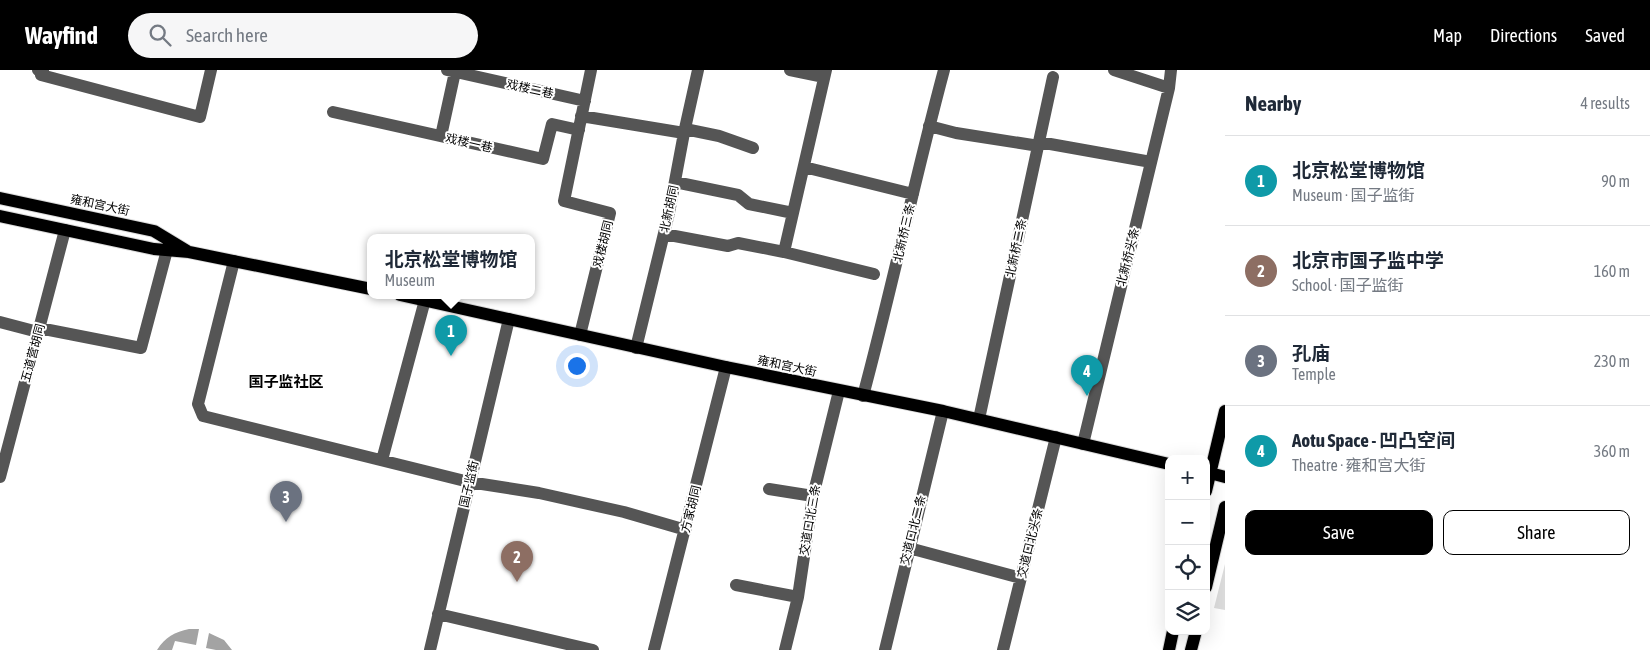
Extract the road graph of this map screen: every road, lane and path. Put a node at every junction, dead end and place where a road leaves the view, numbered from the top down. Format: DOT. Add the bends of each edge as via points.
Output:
graph roads {
  1 [pos="38,70"];
  2 [pos="212,70"];
  3 [pos="591,70"];
  4 [pos="698,70"];
  5 [pos="790,70"];
  6 [pos="944,70"];
  7 [pos="1114,70"];
  8 [pos="1172,70"];
  9 [pos="451,71"];
  10 [pos="825,74"];
  11 [pos="1053,77"];
  12 [pos="1169,88"];
  13 [pos="585,100"];
  14 [pos="333,112"];
  15 [pos="581,116"];
  16 [pos="929,126"];
  17 [pos="579,130"];
  18 [pos="684,131"];
  19 [pos="441,136"];
  20 [pos="1039,144"];
  21 [pos="753,148"];
  22 [pos="1151,162"];
  23 [pos="804,167"];
  24 [pos="675,182"];
  25 [pos="913,194"];
  26 [pos="0,198"];
  27 [pos="794,213"];
  28 [pos="0,216"];
  29 [pos="65,230"];
  30 [pos="664,234"];
  31 [pos="167,250"];
  32 [pos="189,252"];
  33 [pos="784,252"];
  34 [pos="234,261"];
  35 [pos="874,274"];
  36 [pos="367,288"];
  37 [pos="420,299"];
  38 [pos="425,300"];
  39 [pos="509,319"];
  40 [pos="0,322"];
  41 [pos="39,330"];
  42 [pos="580,334"];
  43 [pos="636,348"];
  44 [pos="726,367"];
  45 [pos="839,391"];
  46 [pos="863,396"];
  47 [pos="1225,410"];
  48 [pos="942,411"];
  49 [pos="979,419"];
  50 [pos="1056,437"];
  51 [pos="1083,444"];
  52 [pos="382,460"];
  53 [pos="1165,463"];
  54 [pos="1210,466"];
  55 [pos="1210,473"];
  56 [pos="0,477"];
  57 [pos="1225,477"];
  58 [pos="470,482"];
  59 [pos="769,489"];
  60 [pos="813,496"];
  61 [pos="1225,507"];
  62 [pos="686,530"];
  63 [pos="908,548"];
  64 [pos="1210,570"];
  65 [pos="1021,578"];
  66 [pos="736,585"];
  67 [pos="798,597"];
  68 [pos="438,614"];
  69 [pos="1172,635"];
  70 [pos="1195,635"];
  71 [pos="430,650"];
  72 [pos="593,650"];
  73 [pos="654,650"];
  74 [pos="785,650"];
  75 [pos="885,650"];
  76 [pos="1003,650"];
  77 [pos="1169,650"];
  78 [pos="1191,650"];
  1 -- 2 [label="street" via="43,72 41,75 200,116"];
  3 -- 13 [label="street, 戏楼胡同"];
  4 -- 18 [label="street, 北新胡同"];
  5 -- 10 [label="street"];
  6 -- 16 [label="street, 北新桥三条"];
  7 -- 12 [label="street"];
  8 -- 12 [label="street, 北新桥头条"];
  9 -- 13 [label="street, 戏楼二巷"];
  9 -- 19 [label="street"];
  10 -- 23 [label="street"];
  11 -- 20 [label="street, 北新桥二条"];
  12 -- 22 [label="street, 北新桥头条"];
  13 -- 15 [label="street, 戏楼胡同"];
  14 -- 19 [label="street, 戏楼一巷"];
  15 -- 17 [label="street, 戏楼胡同"];
  15 -- 18 [label="street"];
  16 -- 20 [label="street" via="956,133"];
  16 -- 25 [label="street, 北新桥三条"];
  17 -- 19 [label="street, 戏楼一巷" via="552,124 543,159"];
  17 -- 42 [label="street, 戏楼胡同" via="564,201 610,213"];
  18 -- 21 [label="street" via="719,136"];
  18 -- 24 [label="street, 北新胡同"];
  20 -- 22 [label="street"];
  20 -- 49 [label="street, 北新桥二条"];
  22 -- 51 [label="street, 北新桥头条"];
  23 -- 25 [label="street"];
  23 -- 27 [label="street"];
  24 -- 27 [label="street" via="738,195 749,204"];
  24 -- 30 [label="street, 北新胡同"];
  25 -- 46 [label="street, 北新桥三条"];
  26 -- 32 [label="main road, 雍和宫大街" via="154,231"];
  27 -- 33 [label="street"];
  28 -- 29 [label="main road, 雍和宫大街"];
  29 -- 31 [label="main road, 雍和宫大街"];
  29 -- 41 [label="street, 五道营胡同"];
  30 -- 33 [label="street"];
  30 -- 43 [label="street, 北新胡同"];
  31 -- 32 [label="main road, 雍和宫大街"];
  31 -- 41 [label="street" via="141,348"];
  32 -- 34 [label="main road, 雍和宫大街"];
  33 -- 35 [label="street"];
  34 -- 36 [label="main road, 雍和宫大街"];
  34 -- 52 [label="street" via="198,404 203,416"];
  37 -- 38 [label="main road, 雍和宫大街"];
  38 -- 39 [label="main road, 雍和宫大街"];
  38 -- 52 [label="street"];
  39 -- 42 [label="main road, 雍和宫大街"];
  39 -- 58 [label="street, 国子监街"];
  40 -- 41 [label="street"];
  41 -- 56 [label="street, 五道营胡同"];
  42 -- 43 [label="main road, 雍和宫大街"];
  43 -- 44 [label="main road, 雍和宫大街"];
  44 -- 45 [label="main road, 雍和宫大街"];
  44 -- 62 [label="street, 方家胡同"];
  45 -- 46 [label="main road, 雍和宫大街"];
  45 -- 60 [label="street, 交道口北三条"];
  46 -- 48 [label="main road, 雍和宫大街"];
  47 -- 54 [label="main road"];
  48 -- 49 [label="main road, 雍和宫大街"];
  48 -- 63 [label="street, 交道口北二条"];
  49 -- 50 [label="main road, 雍和宫大街"];
  50 -- 51 [label="main road, 雍和宫大街"];
  50 -- 65 [label="street, 交道口北头条"];
  51 -- 53 [label="main road, 雍和宫大街"];
  52 -- 58 [label="street"];
  55 -- 57 [label="main road"];
  58 -- 62 [label="street" via="539,493"];
  58 -- 68 [label="street, 国子监街"];
  59 -- 60 [label="street"];
  60 -- 67 [label="street, 交道口北三条"];
  61 -- 64 [label="main road"];
  62 -- 73 [label="street, 方家胡同"];
  63 -- 65 [label="street"];
  63 -- 75 [label="street, 交道口北二条"];
  65 -- 76 [label="street, 交道口北头条"];
  66 -- 67 [label="street"];
  67 -- 74 [label="street, 交道口北三条"];
  68 -- 71 [label="street, 国子监街"];
  68 -- 72 [label="street"];
  69 -- 77 [label="main road"];
  70 -- 78 [label="main road"];
}
